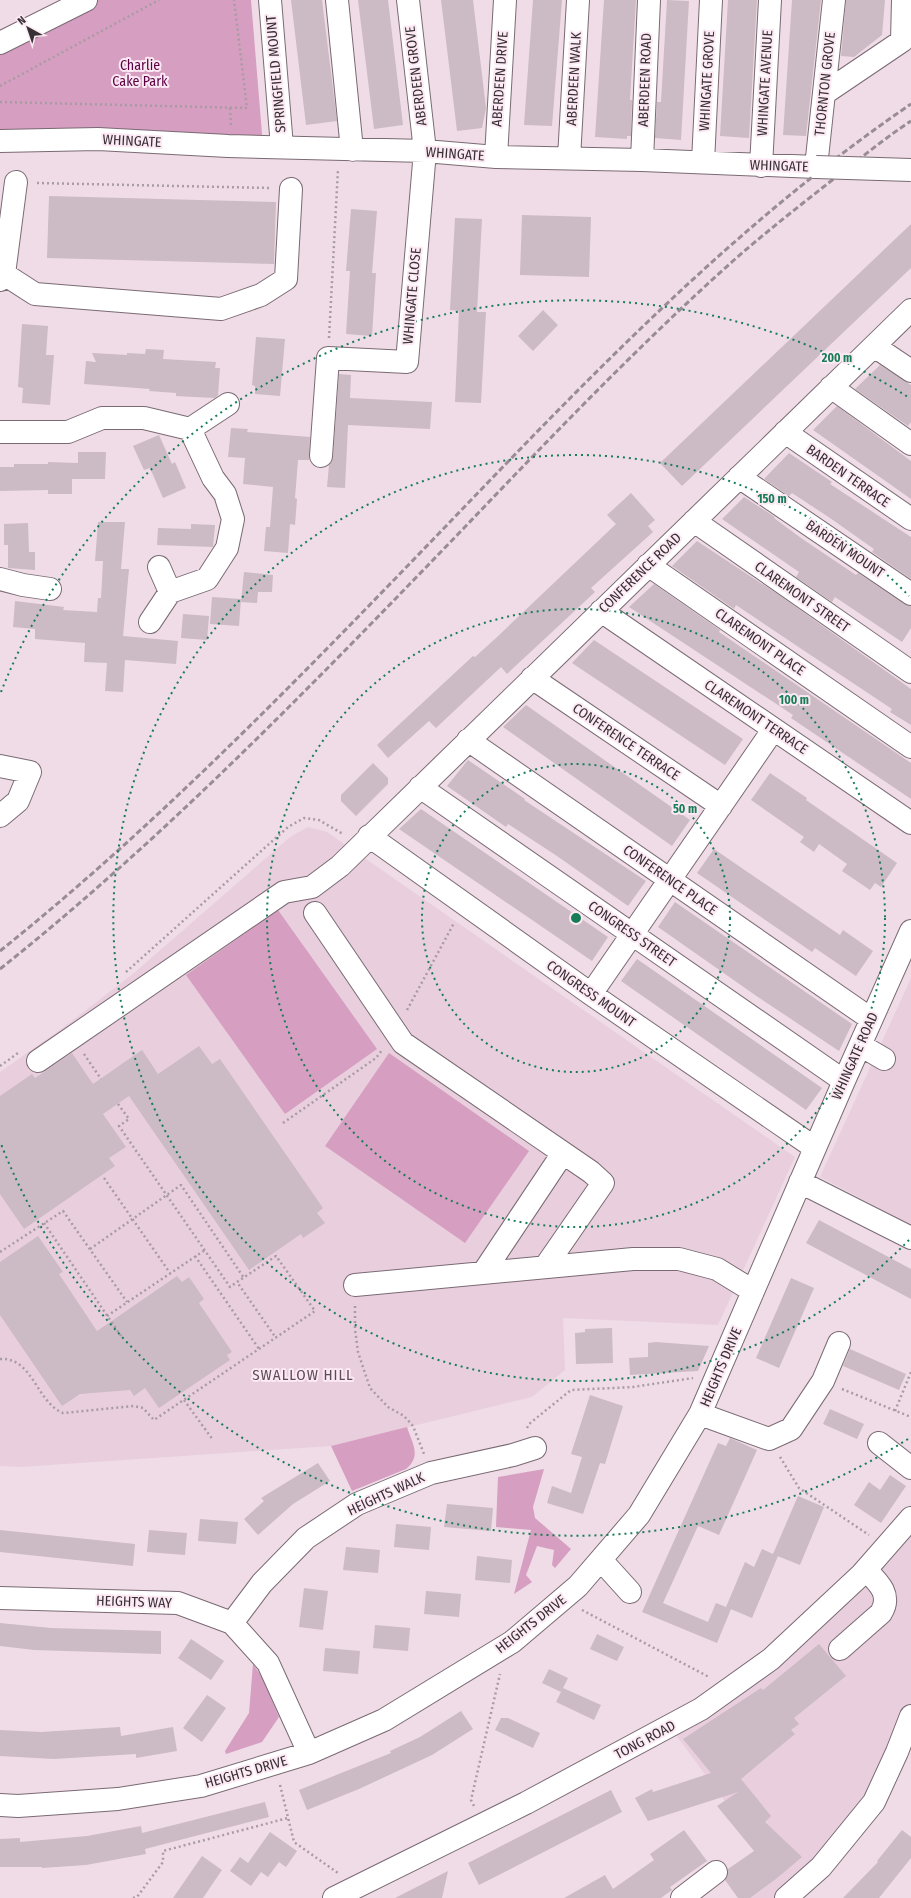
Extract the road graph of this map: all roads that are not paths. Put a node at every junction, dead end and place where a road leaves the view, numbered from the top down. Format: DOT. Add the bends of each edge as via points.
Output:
graph roads {
  1 [pos="270,0"];
  2 [pos="337,0"];
  3 [pos="408,0"];
  4 [pos="505,0"];
  5 [pos="578,0"];
  6 [pos="649,0"];
  7 [pos="711,0"];
  8 [pos="770,0"];
  9 [pos="834,0"];
  10 [pos="903,0"];
  11 [pos="77,2"];
  12 [pos="0,43"];
  13 [pos="825,93"];
  14 [pos="0,141"];
  15 [pos="282,147"];
  16 [pos="346,150"];
  17 [pos="425,151"];
  18 [pos="496,157"];
  19 [pos="569,158"];
  20 [pos="642,160"];
  21 [pos="703,162"];
  22 [pos="761,166"];
  23 [pos="816,167"];
  24 [pos="911,170"];
  25 [pos="16,182"];
  26 [pos="291,189"];
  27 [pos="2,277"];
  28 [pos="911,310"];
  29 [pos="874,346"];
  30 [pos="911,371"];
  31 [pos="831,387"];
  32 [pos="228,404"];
  33 [pos="190,429"];
  34 [pos="0,432"];
  35 [pos="785,432"];
  36 [pos="911,444"];
  37 [pos="321,456"];
  38 [pos="739,477"];
  39 [pos="911,519"];
  40 [pos="694,521"];
  41 [pos="648,565"];
  42 [pos="159,568"];
  43 [pos="0,579"];
  44 [pos="50,588"];
  45 [pos="170,592"];
  46 [pos="911,594"];
  47 [pos="601,611"];
  48 [pos="150,622"];
  49 [pos="911,672"];
  50 [pos="532,678"];
  51 [pos="774,730"];
  52 [pos="468,740"];
  53 [pos="911,747"];
  54 [pos="0,766"];
  55 [pos="420,787"];
  56 [pos="721,806"];
  57 [pos="0,816"];
  58 [pos="911,823"];
  59 [pos="369,836"];
  60 [pos="670,880"];
  61 [pos="315,914"];
  62 [pos="911,931"];
  63 [pos="633,935"];
  64 [pos="592,994"];
  65 [pos="871,1019"];
  66 [pos="860,1045"];
  67 [pos="30,1055"];
  68 [pos="884,1059"];
  69 [pos="844,1081"];
  70 [pos="815,1148"];
  71 [pos="563,1152"];
  72 [pos="800,1182"];
  73 [pos="911,1238"];
  74 [pos="545,1267"];
  75 [pos="483,1273"];
  76 [pos="355,1285"];
  77 [pos="753,1291"];
  78 [pos="839,1343"];
  79 [pos="700,1414"];
  80 [pos="879,1443"];
  81 [pos="534,1448"];
  82 [pos="911,1468"];
  83 [pos="911,1518"];
  84 [pos="601,1560"];
  85 [pos="866,1570"];
  86 [pos="630,1592"];
  87 [pos="0,1598"];
  88 [pos="232,1623"];
  89 [pos="840,1649"];
  90 [pos="911,1716"];
  91 [pos="309,1753"];
  92 [pos="904,1755"];
  93 [pos="0,1805"];
  94 [pos="716,1872"];
  95 [pos="334,1898"];
  96 [pos="682,1898"];
  97 [pos="786,1898"];
  1 -- 15 [label="street, SPRINGFIELD MOUNT"];
  2 -- 16 [label="street"];
  3 -- 17 [label="street, ABERDEEN GROVE"];
  4 -- 18 [label="street, ABERDEEN DRIVE"];
  5 -- 19 [label="street, ABERDEEN WALK"];
  6 -- 20 [label="street, ABERDEEN ROAD"];
  7 -- 21 [label="street, WHINGATE GROVE"];
  8 -- 22 [label="street, WHINGATE AVENUE"];
  9 -- 13 [label="street, THORNTON GROVE"];
  10 -- 13 [label="street" via="902,41"];
  11 -- 12 [label="street"];
  13 -- 23 [label="street, THORNTON GROVE"];
  14 -- 15 [label="street, WHINGATE" via="98,139"];
  15 -- 16 [label="street, WHINGATE"];
  16 -- 17 [label="street, WHINGATE"];
  17 -- 18 [label="street, WHINGATE"];
  17 -- 37 [label="street, WHINGATE CLOSE" via="406,362 328,358"];
  18 -- 19 [label="street, WHINGATE"];
  19 -- 20 [label="street, WHINGATE"];
  20 -- 21 [label="street, WHINGATE"];
  21 -- 22 [label="street, WHINGATE"];
  22 -- 23 [label="street, WHINGATE"];
  23 -- 24 [label="street, WHINGATE, bridge"];
  25 -- 27 [label="street"];
  26 -- 27 [label="street" via="286,279 261,295 221,310 35,294"];
  28 -- 29 [label="street, CONFERENCE ROAD"];
  29 -- 30 [label="street"];
  29 -- 31 [label="street, CONFERENCE ROAD"];
  31 -- 35 [label="street, CONFERENCE ROAD"];
  31 -- 36 [label="street"];
  32 -- 33 [label="street"];
  33 -- 34 [label="street" via="144,418 102,418 68,432"];
  33 -- 45 [label="street" via="213,478 225,494 233,519 227,548 207,579"];
  35 -- 38 [label="street, CONFERENCE ROAD"];
  35 -- 39 [label="street, BARDEN TERRACE"];
  38 -- 40 [label="street, CONFERENCE ROAD"];
  38 -- 46 [label="street, BARDEN MOUNT"];
  40 -- 41 [label="street, CONFERENCE ROAD"];
  40 -- 49 [label="street, CLAREMONT STREET"];
  41 -- 47 [label="street, CONFERENCE ROAD"];
  41 -- 53 [label="street, CLAREMONT PLACE"];
  42 -- 45 [label="street"];
  43 -- 44 [label="street" via="22,585"];
  45 -- 48 [label="street"];
  47 -- 50 [label="street, CONFERENCE ROAD"];
  47 -- 51 [label="street, CLAREMONT TERRACE"];
  50 -- 52 [label="street, CONFERENCE ROAD"];
  50 -- 56 [label="street, CONFERENCE TERRACE"];
  51 -- 56 [label="street"];
  51 -- 58 [label="street, CLAREMONT TERRACE"];
  52 -- 55 [label="street, CONFERENCE ROAD"];
  52 -- 60 [label="street, CONFERENCE PLACE"];
  54 -- 57 [label="street" via="30,772 18,801"];
  55 -- 59 [label="street, CONFERENCE ROAD"];
  55 -- 63 [label="street, CONGRESS STREET"];
  56 -- 60 [label="street"];
  59 -- 64 [label="street, CONGRESS MOUNT"];
  59 -- 67 [label="street, CONFERENCE ROAD" via="340,866 312,887 284,892 72,1037"];
  60 -- 63 [label="street"];
  60 -- 65 [label="street, CONFERENCE PLACE"];
  61 -- 71 [label="street" via="403,1043"];
  62 -- 65 [label="street, WHINGATE ROAD"];
  63 -- 64 [label="street"];
  63 -- 69 [label="street, CONGRESS STREET"];
  64 -- 70 [label="street, CONGRESS MOUNT"];
  65 -- 66 [label="street, WHINGATE ROAD"];
  66 -- 68 [label="street"];
  66 -- 69 [label="street, WHINGATE ROAD"];
  69 -- 70 [label="street, WHINGATE ROAD"];
  70 -- 72 [label="street, WHINGATE ROAD"];
  71 -- 74 [label="street" via="603,1183"];
  71 -- 75 [label="street"];
  72 -- 73 [label="street"];
  72 -- 77 [label="street, HEIGHTS DRIVE"];
  74 -- 75 [label="street"];
  74 -- 77 [label="street" via="633,1259 679,1259 718,1269"];
  75 -- 76 [label="street"];
  77 -- 79 [label="street, HEIGHTS DRIVE"];
  78 -- 79 [label="street" via="823,1381 791,1429 769,1439"];
  79 -- 84 [label="street, HEIGHTS DRIVE" via="639,1516"];
  80 -- 82 [label="street"];
  81 -- 88 [label="street, HEIGHTS WALK" via="431,1473 357,1504 306,1538 262,1583"];
  83 -- 85 [label="street, TONG ROAD"];
  84 -- 86 [label="street"];
  84 -- 91 [label="street, HEIGHTS DRIVE" via="563,1600 506,1646 384,1720"];
  85 -- 89 [label="street" via="883,1589 884,1608"];
  85 -- 95 [label="street, TONG ROAD" via="771,1659 701,1708 670,1727"];
  87 -- 88 [label="street, HEIGHTS WAY" via="178,1603"];
  88 -- 91 [label="street, HEIGHTS WAY" via="268,1663"];
  90 -- 92 [label="street"];
  91 -- 93 [label="street, HEIGHTS DRIVE" via="201,1786 118,1799"];
  92 -- 97 [label="street" via="874,1802 821,1867"];
  94 -- 96 [label="street"];
}
